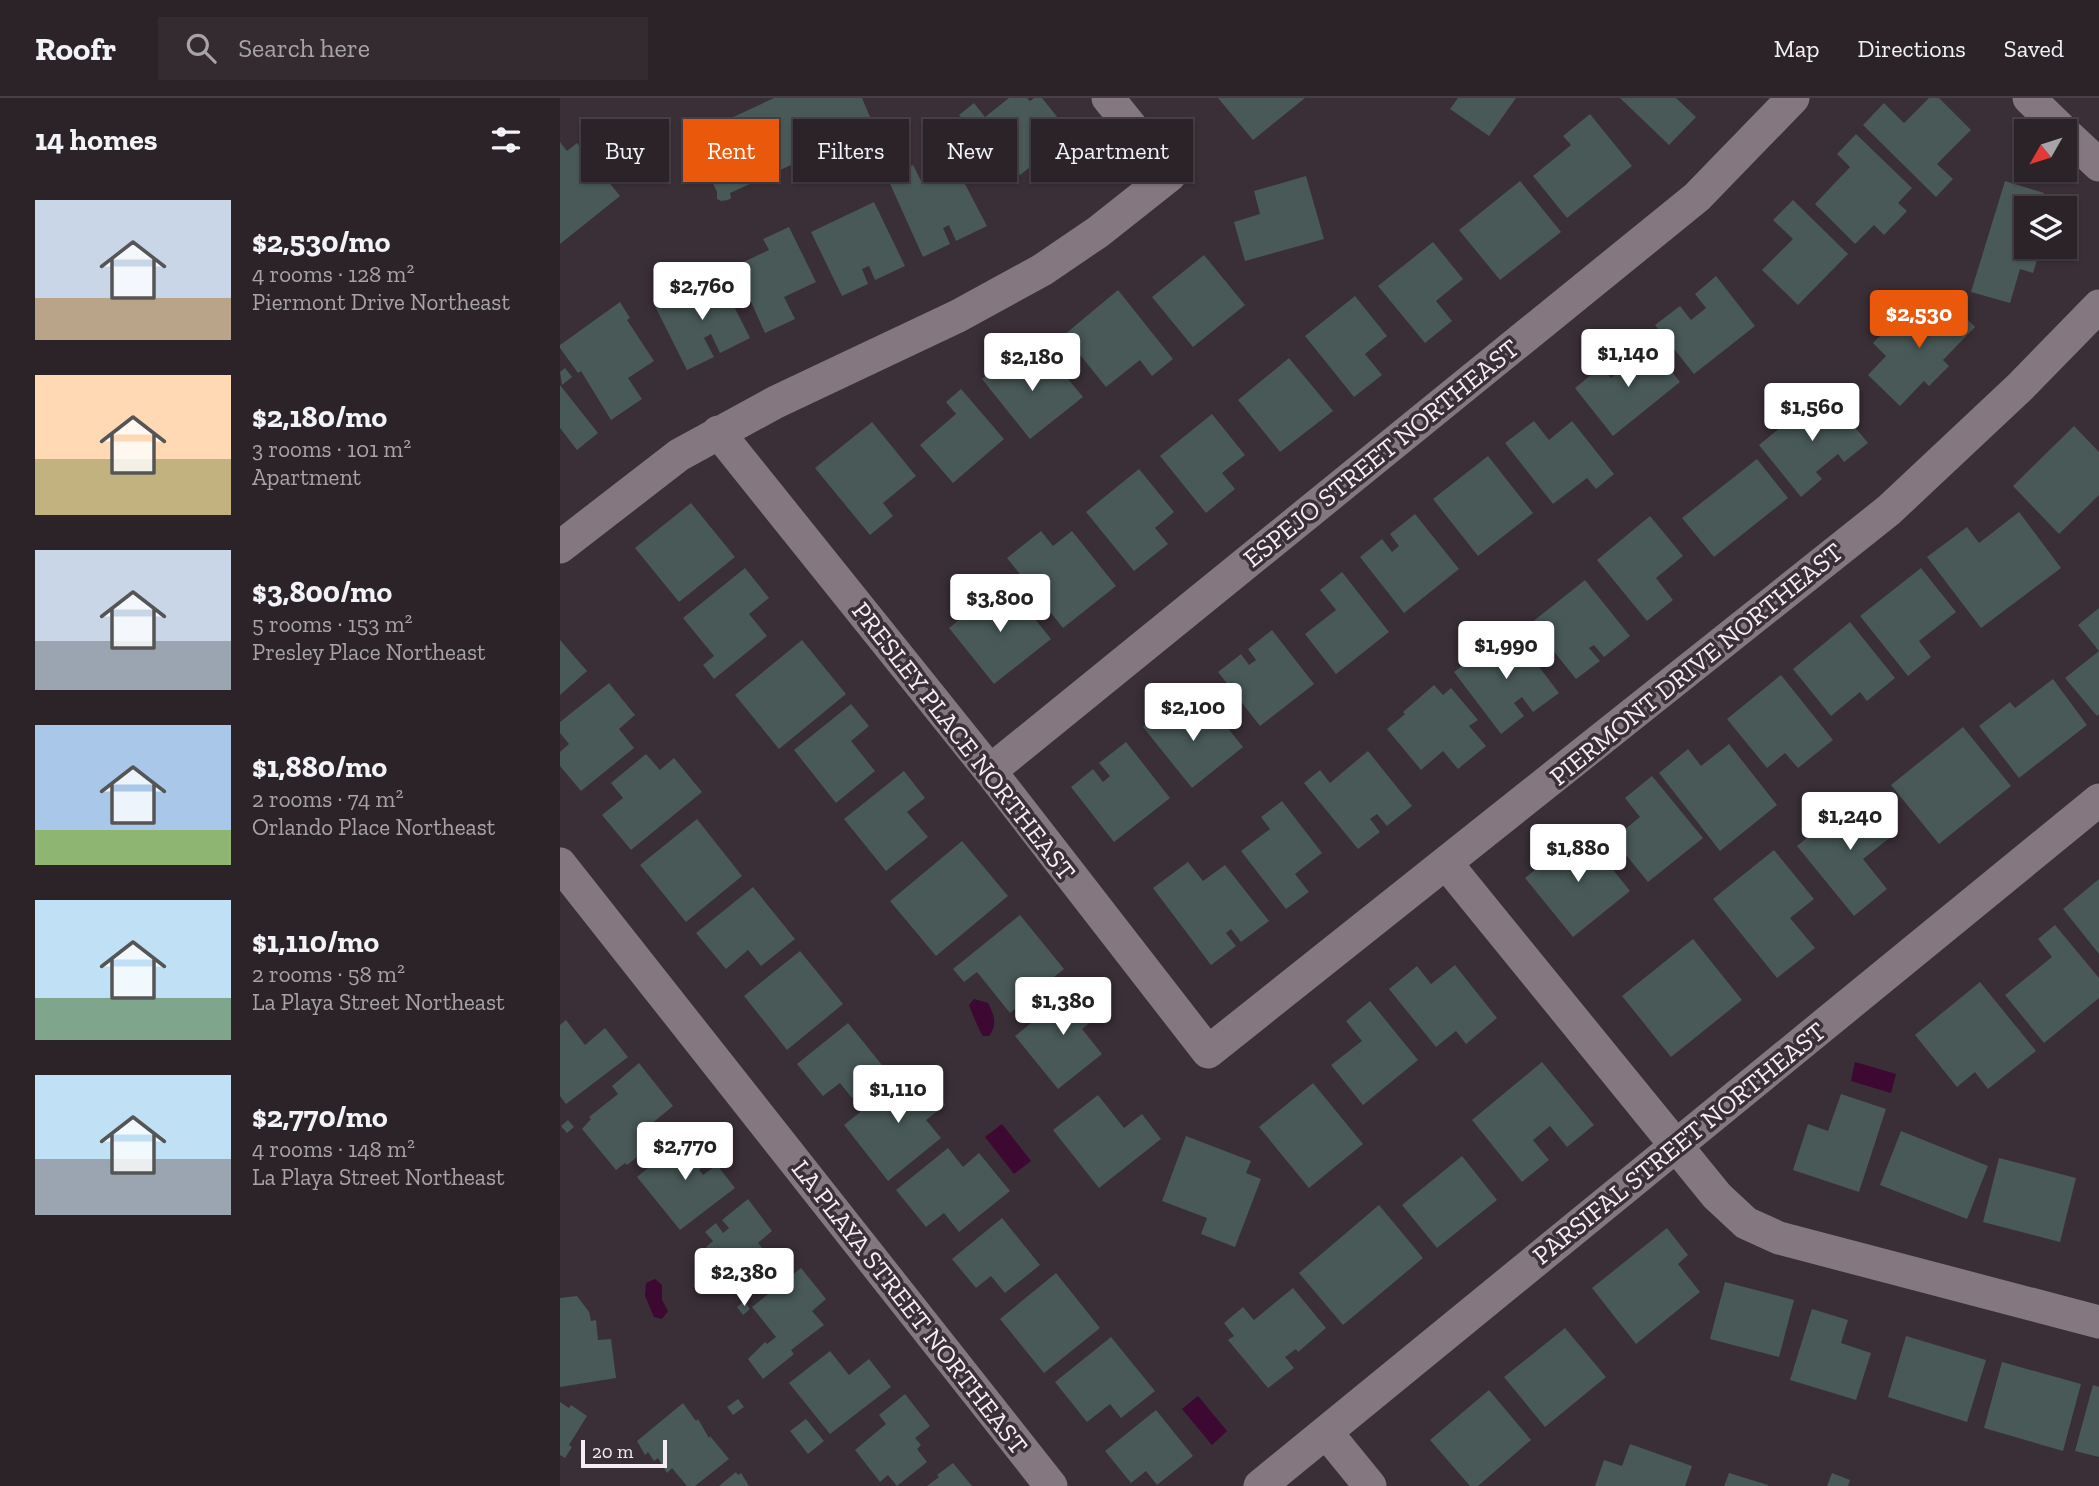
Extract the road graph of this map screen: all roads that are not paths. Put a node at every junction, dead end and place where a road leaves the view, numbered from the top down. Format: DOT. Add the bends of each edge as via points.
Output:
graph roads {
  1 [pos="1108,98"];
  2 [pos="1793,98"];
  3 [pos="2029,98"];
  4 [pos="2051,119"];
  5 [pos="2077,144"];
  6 [pos="2099,165"];
  7 [pos="2099,306"];
  8 [pos="718,432"];
  9 [pos="560,547"];
  10 [pos="990,771"];
  11 [pos="2099,800"];
  12 [pos="1446,863"];
  13 [pos="560,864"];
  14 [pos="1208,1052"];
  15 [pos="1676,1145"];
  16 [pos="2099,1322"];
  17 [pos="1326,1432"];
  18 [pos="1051,1486"];
  19 [pos="1259,1486"];
  20 [pos="1370,1486"];
  1 -- 8 [label="street" via="1170,175 1042,270 958,316"];
  2 -- 10 [label="street, ESPEJO STREET NORTHEAST" via="1697,197"];
  3 -- 4 [label="street"];
  5 -- 6 [label="street"];
  7 -- 12 [label="street, PIERMONT DRIVE NORTHEAST" via="1889,510"];
  8 -- 9 [label="street" via="679,454"];
  8 -- 10 [label="street, PRESLEY PLACE NORTHEAST"];
  10 -- 14 [label="street, PRESLEY PLACE NORTHEAST"];
  11 -- 15 [label="street, PARSIFAL STREET NORTHEAST"];
  12 -- 14 [label="street, PIERMONT DRIVE NORTHEAST"];
  12 -- 15 [label="street"];
  13 -- 18 [label="street, LA PLAYA STREET NORTHEAST"];
  15 -- 16 [label="street" via="1726,1205 1746,1223 1779,1238"];
  15 -- 17 [label="street, PARSIFAL STREET NORTHEAST"];
  17 -- 19 [label="street, PARSIFAL STREET NORTHEAST"];
  17 -- 20 [label="street"];
}
